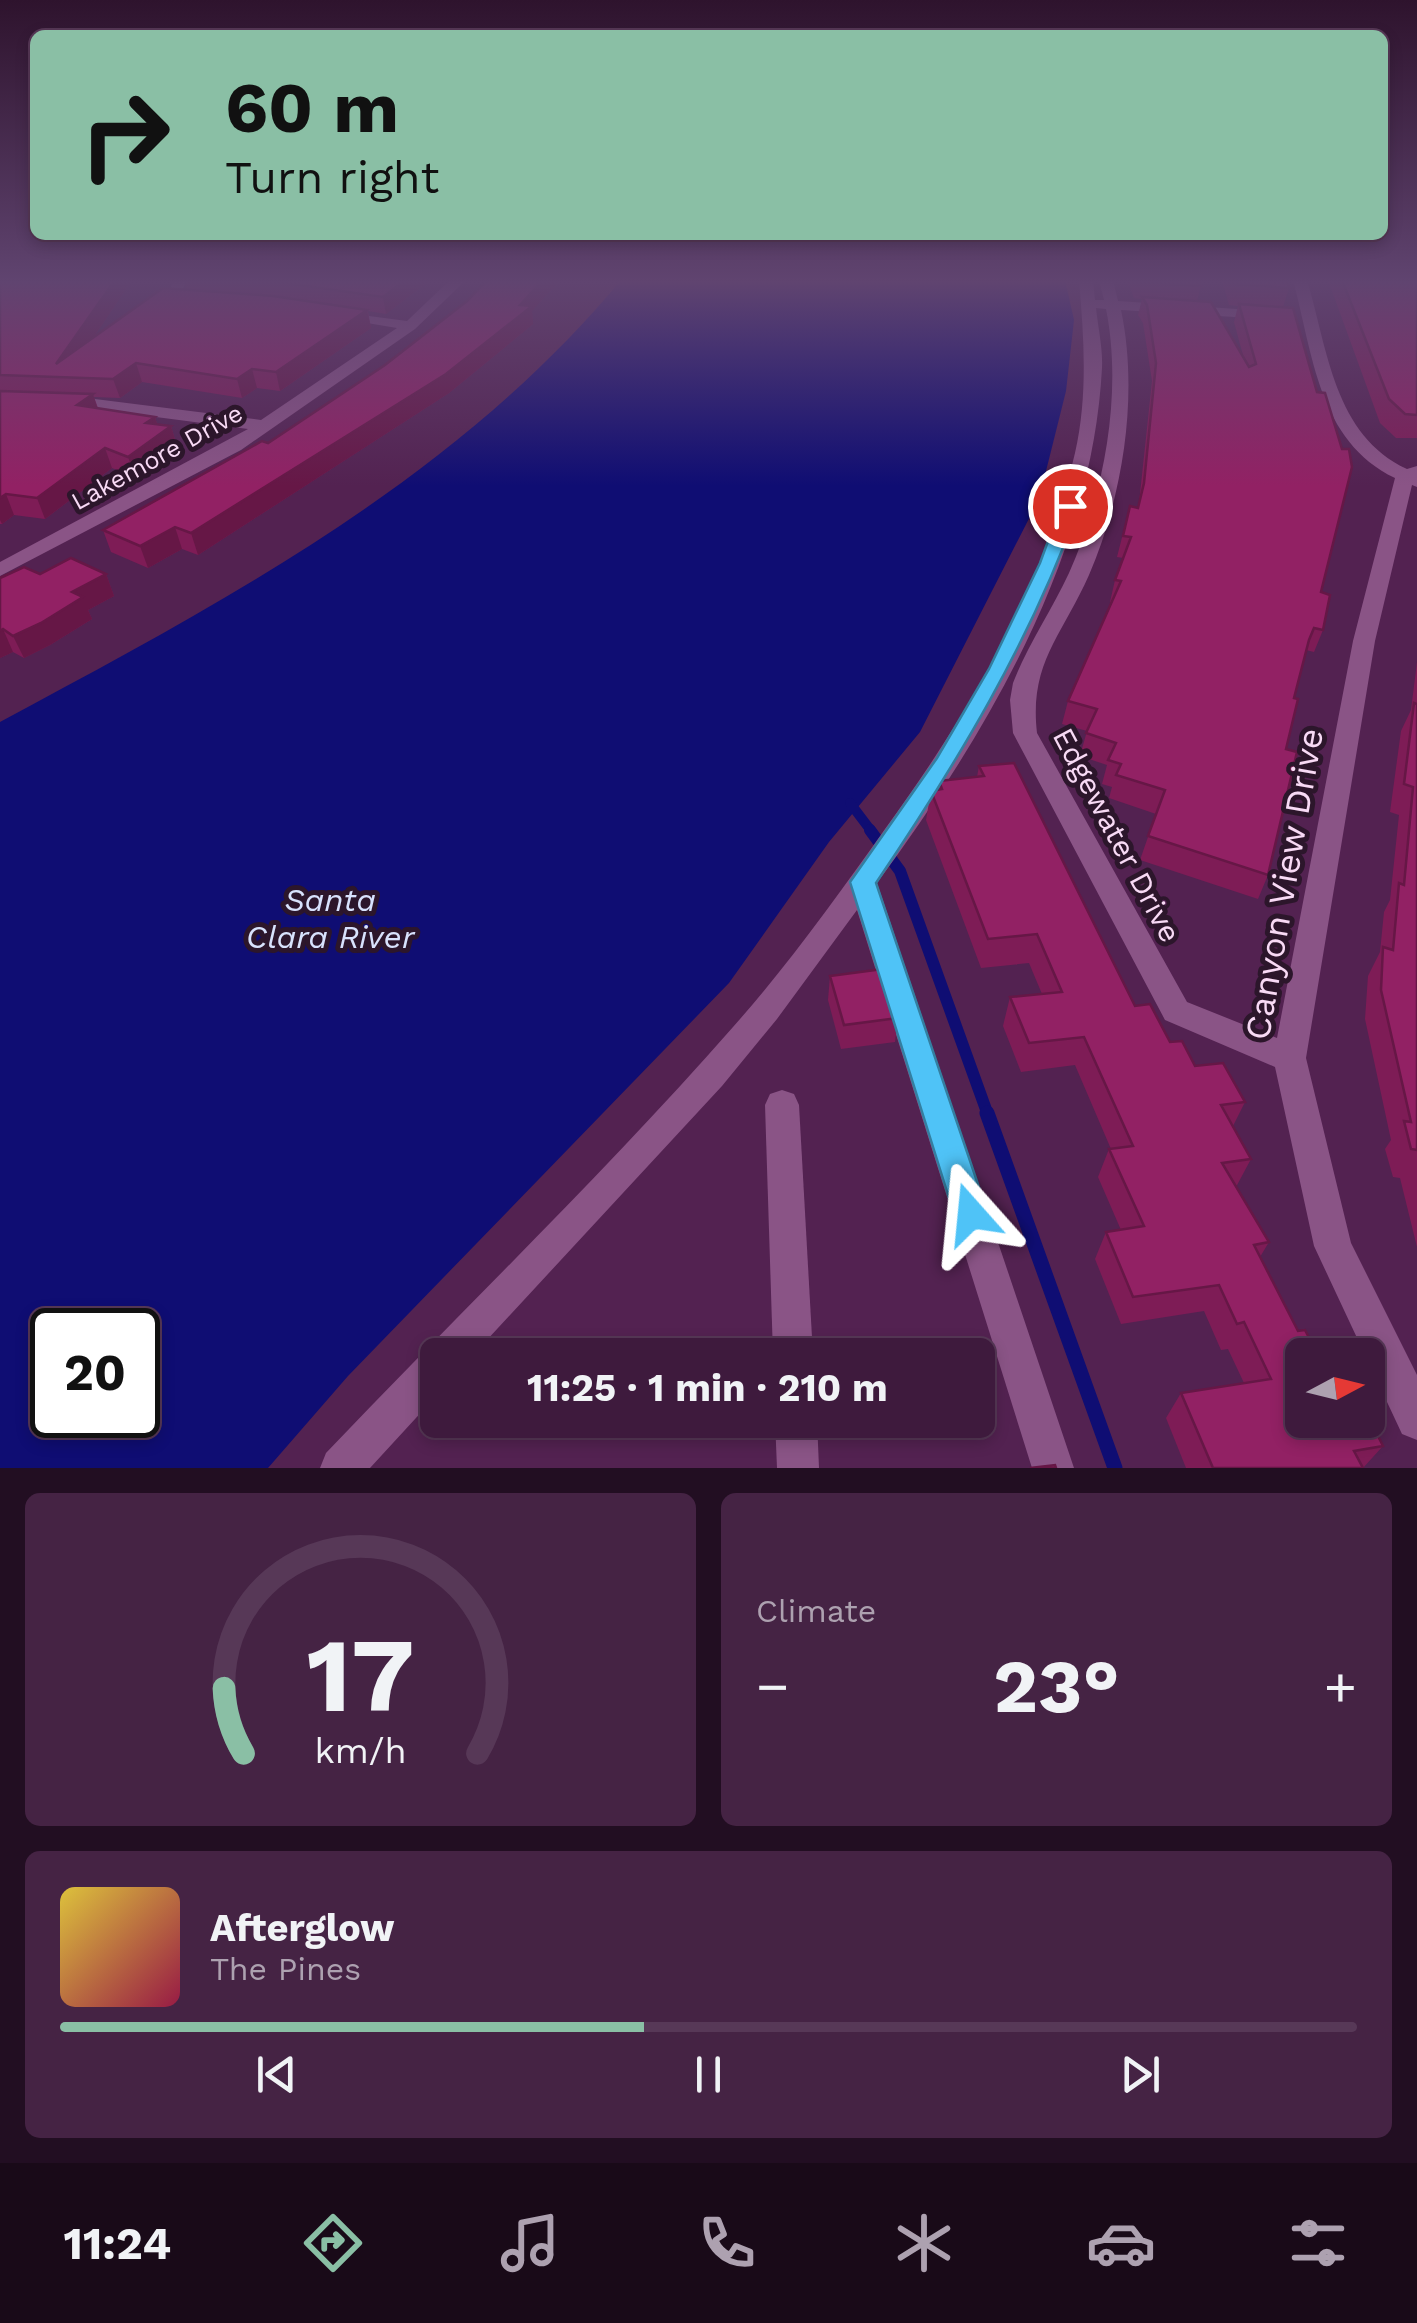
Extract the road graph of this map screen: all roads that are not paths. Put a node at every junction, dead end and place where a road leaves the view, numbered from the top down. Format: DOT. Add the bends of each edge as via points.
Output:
graph roads {
  1 [pos="377,349"];
  2 [pos="1096,349"];
  3 [pos="1117,349"];
  4 [pos="1319,349"];
  5 [pos="0,401"];
  6 [pos="264,426"];
  7 [pos="1413,476"];
  8 [pos="6,564"];
  9 [pos="868,876"];
  10 [pos="1290,1058"];
  11 [pos="782,1105"];
  12 [pos="462,1338"];
  13 [pos="792,1338"];
  14 [pos="420,1383"];
  15 [pos="1417,1419"];
  16 [pos="797,1438"];
  17 [pos="341,1468"];
  18 [pos="798,1468"];
  19 [pos="1053,1468"];
  1 -- 6 [label="street, Lakemore Drive"];
  2 -- 9 [label="street" via="1094,398 1070,506 1049,563 999,669"];
  3 -- 10 [label="street, Edgewater Drive" via="1117,418 1107,476 1082,566 1022,693 1025,733 1176,1011"];
  4 -- 7 [label="street" via="1335,414 1363,450"];
  5 -- 6 [label="street" via="87,403"];
  6 -- 8 [label="street, Lakemore Drive"];
  7 -- 10 [label="street, Canyon View Drive" via="1364,640"];
  9 -- 12 [label="street" via="746,1035"];
  9 -- 19 [label="street"];
  10 -- 15 [label="street, Canyon View Drive" via="1333,1246"];
  11 -- 13 [label="street"];
  14 -- 17 [label="street"];
  16 -- 18 [label="street"];
}
